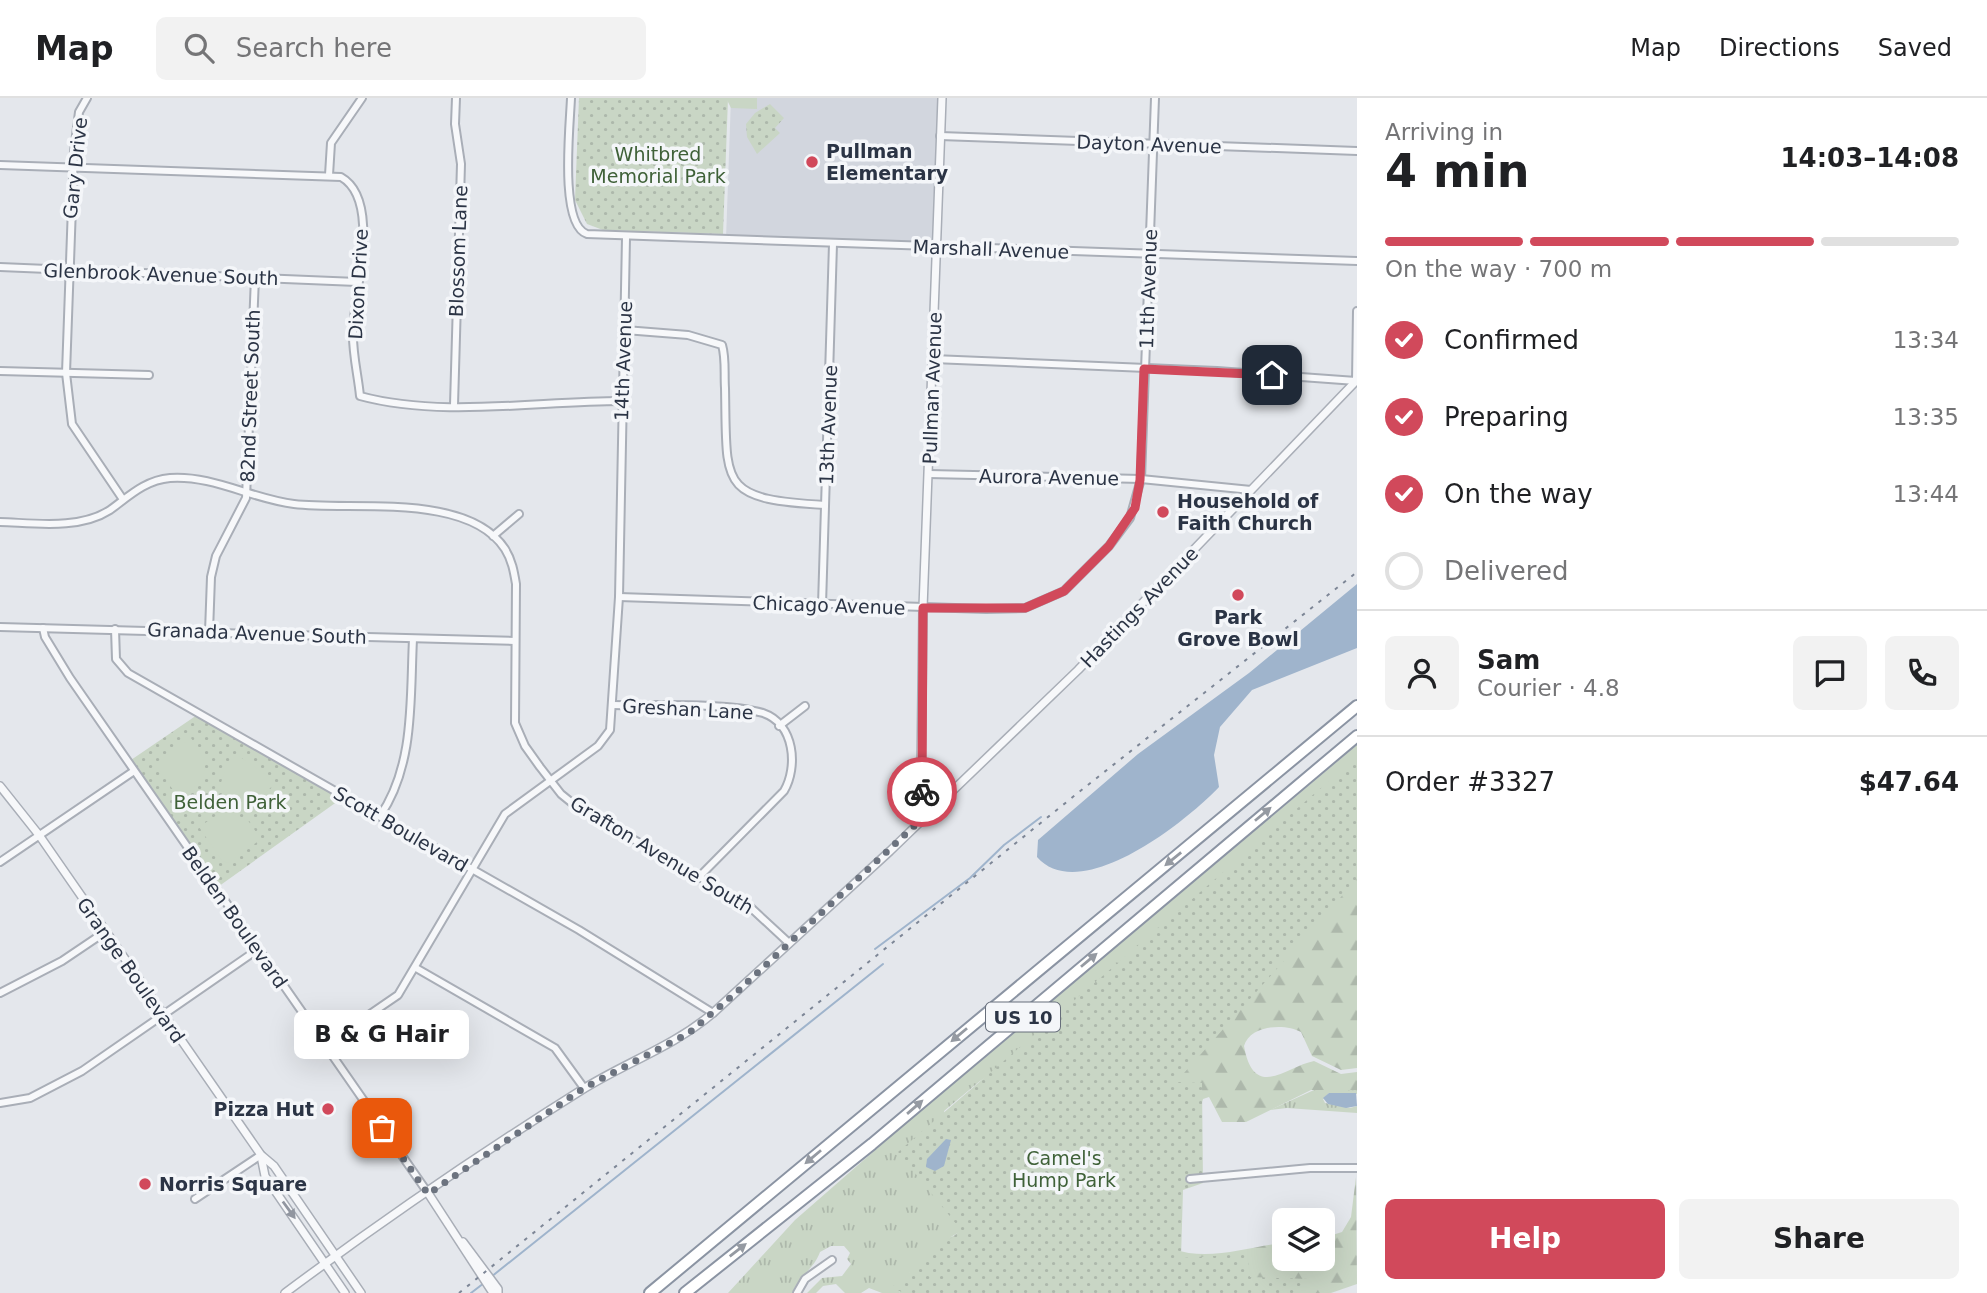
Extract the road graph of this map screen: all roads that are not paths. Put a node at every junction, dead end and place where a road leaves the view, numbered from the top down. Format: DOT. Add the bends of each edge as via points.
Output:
graph roads {
  1 [pos="87,98"];
  2 [pos="362,98"];
  3 [pos="456,98"];
  4 [pos="570,98"];
  5 [pos="942,98"];
  6 [pos="1155,98"];
  7 [pos="940,136"];
  8 [pos="1153,144"];
  9 [pos="1357,151"];
  10 [pos="0,165"];
  11 [pos="73,167"];
  12 [pos="329,175"];
  13 [pos="626,238"];
  14 [pos="833,244"];
  15 [pos="936,248"];
  16 [pos="1149,254"];
  17 [pos="1357,261"];
  18 [pos="0,267"];
  19 [pos="69,271"];
  20 [pos="255,277"];
  21 [pos="357,282"];
  22 [pos="1357,312"];
  23 [pos="625,330"];
  24 [pos="933,359"];
  25 [pos="1144,369"];
  26 [pos="0,371"];
  27 [pos="65,373"];
  28 [pos="149,375"];
  29 [pos="1356,380"];
  30 [pos="621,401"];
  31 [pos="454,405"];
  32 [pos="929,474"];
  33 [pos="1140,480"];
  34 [pos="1251,490"];
  35 [pos="247,494"];
  36 [pos="121,498"];
  37 [pos="825,505"];
  38 [pos="519,514"];
  39 [pos="0,522"];
  40 [pos="493,536"];
  41 [pos="619,597"];
  42 [pos="822,606"];
  43 [pos="923,608"];
  44 [pos="0,627"];
  45 [pos="43,628"];
  46 [pos="115,629"];
  47 [pos="209,632"];
  48 [pos="413,639"];
  49 [pos="515,642"];
  50 [pos="613,705"];
  51 [pos="805,706"];
  52 [pos="1357,706"];
  53 [pos="779,726"];
  54 [pos="1357,736"];
  55 [pos="134,771"];
  56 [pos="550,780"];
  57 [pos="0,786"];
  58 [pos="926,815"];
  59 [pos="380,816"];
  60 [pos="39,835"];
  61 [pos="0,862"];
  62 [pos="472,869"];
  63 [pos="700,876"];
  64 [pos="105,932"];
  65 [pos="789,943"];
  66 [pos="257,950"];
  67 [pos="416,968"];
  68 [pos="0,993"];
  69 [pos="713,1013"];
  70 [pos="163,1015"];
  71 [pos="325,1045"];
  72 [pos="584,1088"];
  73 [pos="0,1103"];
  74 [pos="261,1155"];
  75 [pos="1357,1168"];
  76 [pos="1190,1179"];
  77 [pos="428,1194"];
  78 [pos="195,1199"];
  79 [pos="337,1255"];
  80 [pos="832,1261"];
  81 [pos="327,1262"];
  82 [pos="285,1293"];
  83 [pos="345,1293"];
  84 [pos="361,1293"];
  85 [pos="495,1293"];
  86 [pos="650,1293"];
  87 [pos="685,1293"];
  88 [pos="797,1293"];
  1 -- 11 [label="street, Gary Drive" via="79,112"];
  2 -- 12 [label="street" via="331,143"];
  3 -- 31 [label="street, Blossom Lane" via="461,164"];
  4 -- 13 [label="street" via="569,191 574,221 582,233"];
  5 -- 7 [label="street, Pullman Avenue"];
  6 -- 8 [label="street, 11th Avenue"];
  7 -- 8 [label="street, Dayton Avenue"];
  7 -- 15 [label="street, Pullman Avenue"];
  8 -- 9 [label="street, Dayton Avenue"];
  8 -- 16 [label="street, 11th Avenue"];
  10 -- 11 [label="street"];
  11 -- 12 [label="street"];
  11 -- 19 [label="street, Gary Drive"];
  12 -- 21 [label="street, Dixon Drive" via="349,182 361,204 362,265"];
  13 -- 14 [label="street, Marshall Avenue"];
  13 -- 23 [label="street, 14th Avenue"];
  14 -- 15 [label="street, Marshall Avenue"];
  14 -- 37 [label="street, 13th Avenue"];
  15 -- 16 [label="street, Marshall Avenue"];
  15 -- 24 [label="street, Pullman Avenue"];
  16 -- 17 [label="street, Marshall Avenue"];
  16 -- 25 [label="street, 11th Avenue"];
  18 -- 19 [label="street, Glenbrook Avenue South"];
  19 -- 20 [label="street, Glenbrook Avenue South"];
  19 -- 27 [label="street, Gary Drive"];
  20 -- 21 [label="street, Glenbrook Avenue South"];
  20 -- 35 [label="street, 82nd Street South"];
  21 -- 31 [label="street, Dixon Drive" via="353,333 360,396"];
  22 -- 29 [label="street"];
  23 -- 30 [label="street, 14th Avenue"];
  23 -- 37 [label="street" via="688,335 722,345 728,469 738,487 764,499"];
  24 -- 25 [label="street"];
  24 -- 32 [label="street, Pullman Avenue"];
  25 -- 29 [label="street"];
  25 -- 33 [label="street, 11th Avenue"];
  26 -- 27 [label="street"];
  27 -- 28 [label="street"];
  27 -- 36 [label="street, Gary Drive" via="72,424"];
  29 -- 34 [label="street, Hastings Avenue"];
  30 -- 31 [label="street, Dixon Drive"];
  30 -- 41 [label="street, 14th Avenue"];
  32 -- 33 [label="street, Aurora Avenue"];
  32 -- 43 [label="street, Pullman Avenue"];
  33 -- 34 [label="street, Aurora Avenue"];
  33 -- 43 [label="street, Chicago Avenue" via="1130,518 1064,591 1025,608"];
  34 -- 58 [label="street, Hastings Avenue" via="1066,682"];
  35 -- 36 [label="street, Grafton Avenue South" via="200,480 168,478"];
  35 -- 40 [label="street, Grafton Avenue South" via="294,504 459,515"];
  35 -- 47 [label="street, 82nd Street South" via="216,556"];
  36 -- 39 [label="street, Grafton Avenue South" via="110,510 71,522"];
  37 -- 42 [label="street, 13th Avenue"];
  38 -- 40 [label="street"];
  40 -- 49 [label="street, Grafton Avenue South" via="512,563"];
  41 -- 42 [label="street, Chicago Avenue"];
  41 -- 50 [label="street, 14th Avenue"];
  42 -- 43 [label="street, Chicago Avenue"];
  43 -- 58 [label="street, Pullman Avenue" via="921,773"];
  44 -- 45 [label="street, Granada Avenue South"];
  45 -- 46 [label="street, Granada Avenue South"];
  45 -- 55 [label="street, Belden Boulevard" via="70,678"];
  46 -- 47 [label="street, Granada Avenue South"];
  46 -- 59 [label="street, Scott Boulevard" via="116,659 128,673"];
  47 -- 48 [label="street, Granada Avenue South"];
  48 -- 49 [label="street, Granada Avenue South"];
  48 -- 59 [label="street" via="402,771"];
  49 -- 56 [label="street, Grafton Avenue South" via="515,723 525,746"];
  50 -- 53 [label="street, Greshan Lane" via="762,713"];
  50 -- 56 [label="street, 14th Avenue" via="607,737"];
  51 -- 53 [label="street"];
  52 -- 86 [label="highway, US 10, one-way"];
  53 -- 63 [label="street, Greshan Lane" via="793,753 792,778"];
  87 -- 54 [label="highway, US 10, one-way" via="872,1144"];
  55 -- 60 [label="street"];
  55 -- 66 [label="street, Belden Boulevard"];
  56 -- 62 [label="street, 14th Avenue" via="505,814"];
  56 -- 63 [label="street, Grafton Avenue South" via="577,807"];
  57 -- 60 [label="street, Grange Boulevard"];
  58 -- 65 [label="street, Hastings Avenue"];
  59 -- 62 [label="street, Scott Boulevard"];
  60 -- 61 [label="street"];
  60 -- 64 [label="street, Grange Boulevard"];
  62 -- 67 [label="street, 14th Avenue"];
  62 -- 69 [label="street, Scott Boulevard"];
  63 -- 65 [label="street, Grafton Avenue South" via="748,905"];
  64 -- 68 [label="street"];
  64 -- 70 [label="street, Grange Boulevard"];
  65 -- 69 [label="street, Hastings Avenue"];
  66 -- 70 [label="street"];
  66 -- 71 [label="street, Belden Boulevard"];
  67 -- 71 [label="street, 14th Avenue" via="398,995"];
  67 -- 72 [label="street" via="555,1048"];
  69 -- 72 [label="street, Hastings Avenue" via="689,1033"];
  70 -- 73 [label="street" via="82,1071 30,1098"];
  70 -- 74 [label="street, Grange Boulevard"];
  71 -- 77 [label="street, Belden Boulevard"];
  72 -- 77 [label="street, Hastings Avenue"];
  74 -- 78 [label="street"];
  74 -- 79 [label="street, Grange Boulevard" via="274,1166"];
  74 -- 81 [label="street, Grange Boulevard, one-way" via="265,1177"];
  75 -- 76 [label="street"];
  77 -- 79 [label="street, Hastings Avenue"];
  77 -- 85 [label="street, Belden Boulevard" via="498,1289"];
  79 -- 81 [label="street, Hastings Avenue"];
  79 -- 84 [label="street, Grange Boulevard"];
  80 -- 88 [label="street" via="805,1279"];
  81 -- 82 [label="street, Hastings Avenue"];
  81 -- 83 [label="street, Grange Boulevard"];
}
